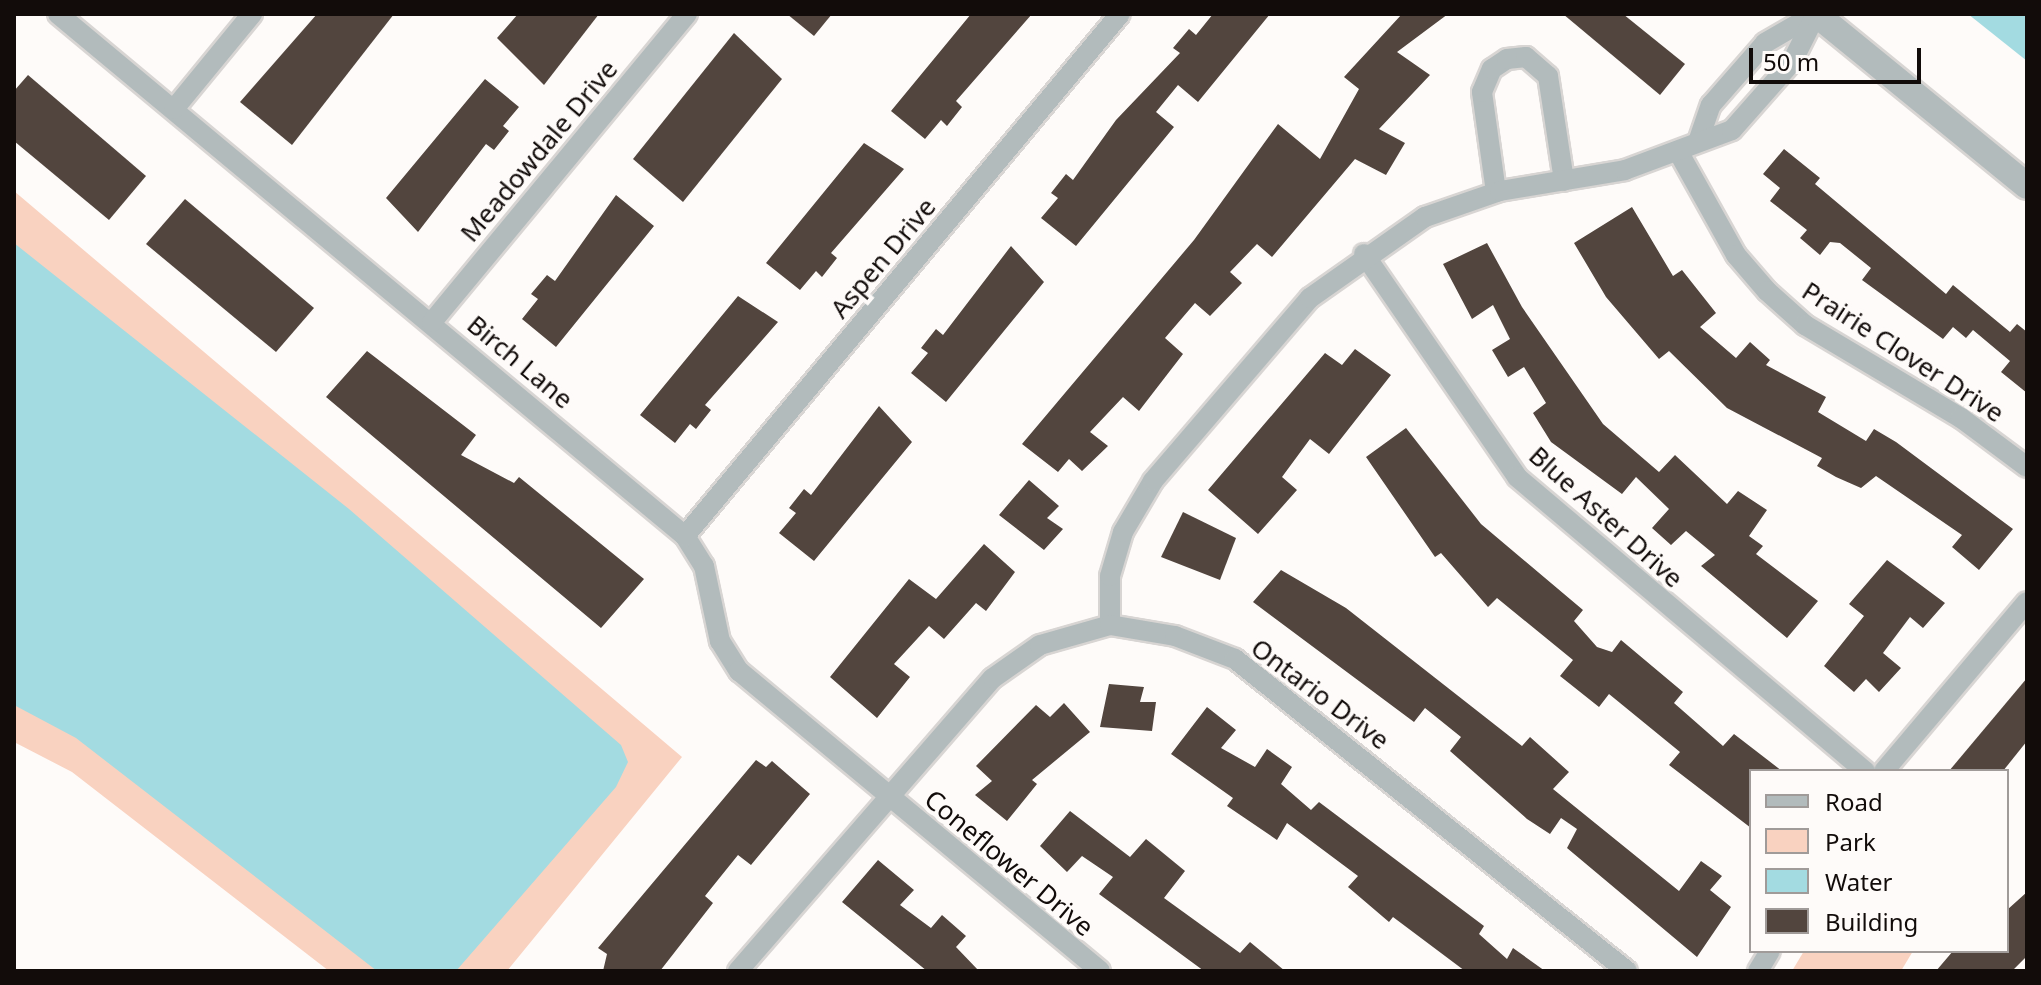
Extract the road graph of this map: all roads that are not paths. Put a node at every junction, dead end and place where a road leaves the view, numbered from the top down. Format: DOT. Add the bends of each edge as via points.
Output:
graph roads {
  1 [pos="58,14"];
  2 [pos="252,14"];
  3 [pos="687,14"];
  4 [pos="1120,14"];
  5 [pos="1816,14"];
  6 [pos="174,109"];
  7 [pos="1699,139"];
  8 [pos="1679,153"];
  9 [pos="1564,181"];
  10 [pos="2027,186"];
  11 [pos="1496,192"];
  12 [pos="1364,254"];
  13 [pos="432,322"];
  14 [pos="2027,467"];
  15 [pos="685,536"];
  16 [pos="2027,602"];
  17 [pos="1110,625"];
  18 [pos="1863,769"];
  19 [pos="1886,769"];
  20 [pos="885,794"];
  21 [pos="1769,953"];
  22 [pos="738,971"];
  23 [pos="1100,971"];
  24 [pos="1627,971"];
  25 [pos="1758,971"];
  1 -- 6 [label="street, Birch Lane"];
  2 -- 6 [label="street"];
  3 -- 13 [label="street, Meadowdale Drive"];
  4 -- 15 [label="street, Aspen Drive"];
  5 -- 7 [label="street" via="1765,43 1711,105"];
  5 -- 7 [label="street" via="1792,62 1732,130"];
  5 -- 10 [label="street"];
  6 -- 13 [label="street, Birch Lane"];
  7 -- 8 [label="street"];
  8 -- 9 [label="street"];
  8 -- 14 [label="street, Prairie Clover Drive" via="1736,255 1767,291 1805,325 1961,418"];
  9 -- 11 [label="street"];
  9 -- 11 [label="street" via="1548,76 1526,57 1507,59 1492,69 1482,92"];
  11 -- 12 [label="street" via="1425,217"];
  12 -- 17 [label="street" via="1310,298 1153,481 1123,532 1110,576"];
  12 -- 18 [label="street, Blue Aster Drive" via="1517,477"];
  13 -- 15 [label="street, Birch Lane"];
  15 -- 20 [label="street, Birch Lane" via="704,566 720,641 739,671"];
  16 -- 19 [label="street"];
  17 -- 20 [label="street, Ontario Drive" via="1040,645 993,678"];
  17 -- 24 [label="street, Ontario Drive" via="1175,636 1235,659"];
  20 -- 22 [label="street, Ontario Drive"];
  20 -- 23 [label="street, Coneflower Drive"];
  21 -- 25 [label="street"];
}
